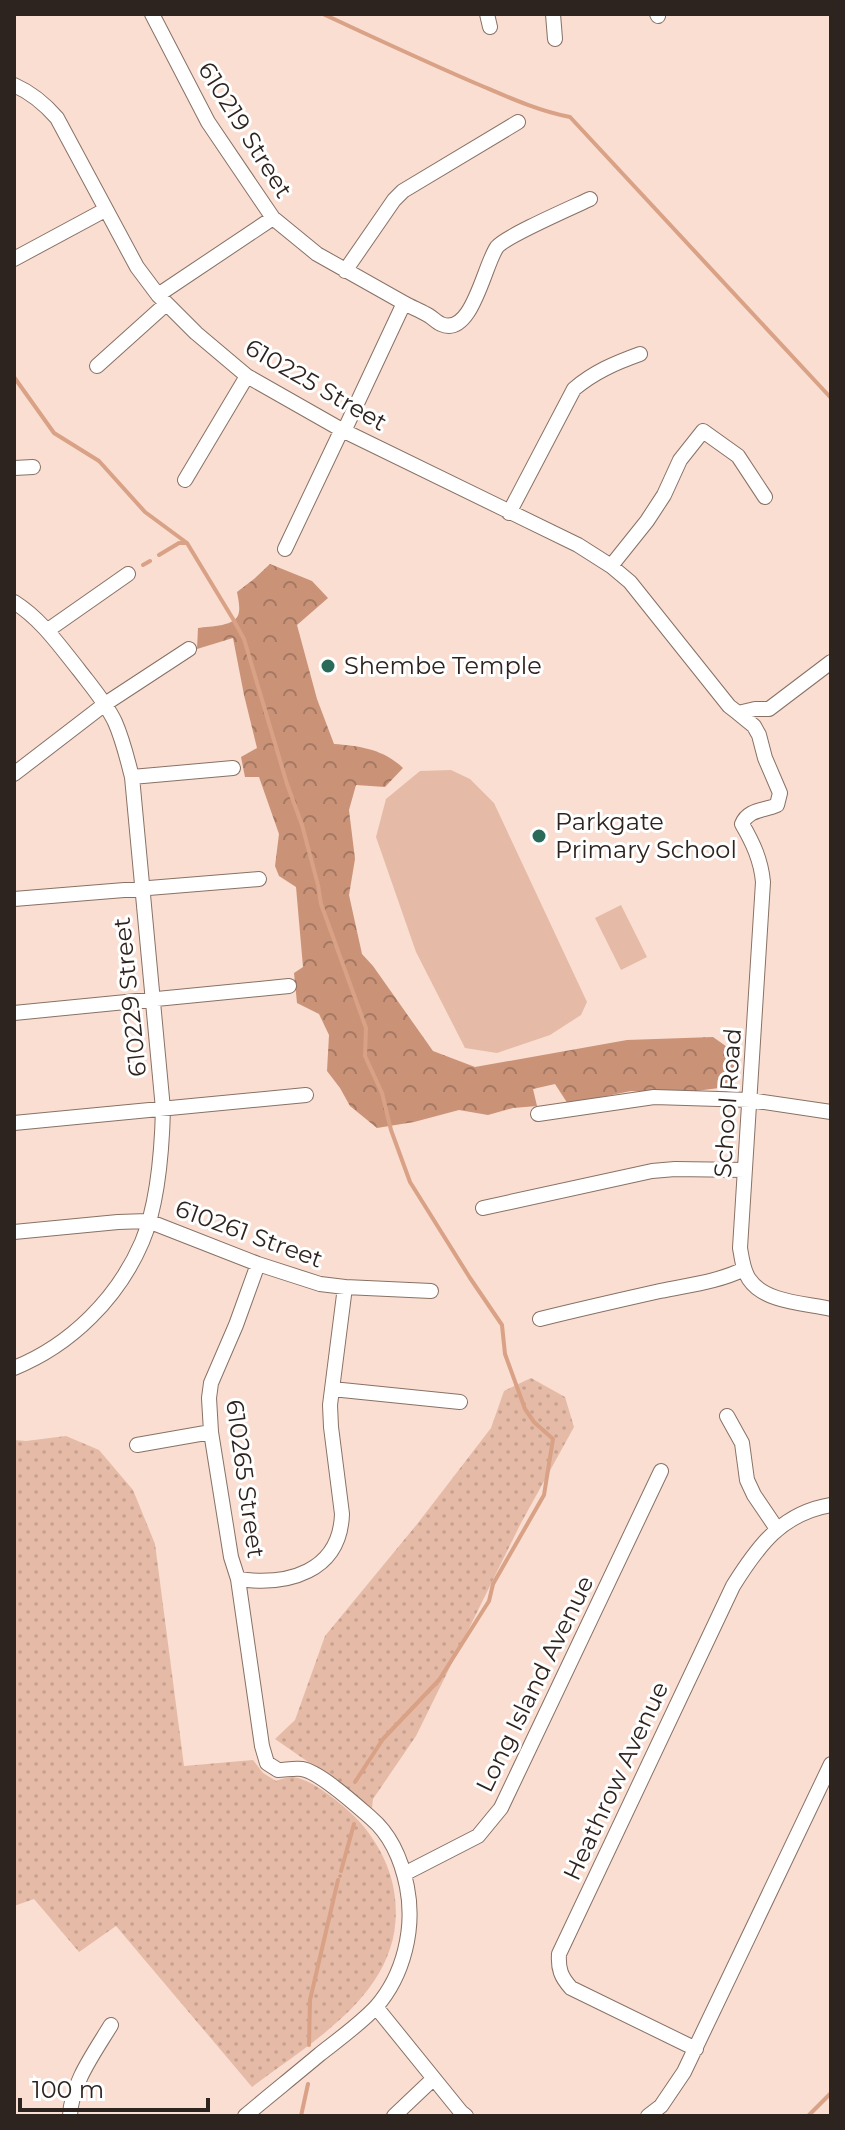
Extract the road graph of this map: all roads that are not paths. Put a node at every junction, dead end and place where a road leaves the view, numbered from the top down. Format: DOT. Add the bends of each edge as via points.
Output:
graph roads {
  1 [pos="152,14"];
  2 [pos="553,14"];
  3 [pos="555,39"];
  4 [pos="14,85"];
  5 [pos="518,122"];
  6 [pos="590,199"];
  7 [pos="105,210"];
  8 [pos="273,218"];
  9 [pos="14,259"];
  10 [pos="345,271"];
  11 [pos="162,299"];
  12 [pos="404,303"];
  13 [pos="640,354"];
  14 [pos="97,366"];
  15 [pos="247,376"];
  16 [pos="342,429"];
  17 [pos="33,467"];
  18 [pos="14,468"];
  19 [pos="185,480"];
  20 [pos="765,497"];
  21 [pos="509,513"];
  22 [pos="285,549"];
  23 [pos="611,566"];
  24 [pos="128,574"];
  25 [pos="14,602"];
  26 [pos="48,630"];
  27 [pos="189,649"];
  28 [pos="831,662"];
  29 [pos="105,704"];
  30 [pos="738,713"];
  31 [pos="233,768"];
  32 [pos="14,774"];
  33 [pos="132,777"];
  34 [pos="752,840"];
  35 [pos="259,879"];
  36 [pos="142,890"];
  37 [pos="14,899"];
  38 [pos="289,986"];
  39 [pos="151,999"];
  40 [pos="14,1013"];
  41 [pos="306,1095"];
  42 [pos="750,1100"];
  43 [pos="163,1109"];
  44 [pos="831,1112"];
  45 [pos="538,1114"];
  46 [pos="14,1123"];
  47 [pos="745,1170"];
  48 [pos="483,1208"];
  49 [pos="148,1221"];
  50 [pos="14,1232"];
  51 [pos="258,1264"];
  52 [pos="744,1269"];
  53 [pos="345,1287"];
  54 [pos="431,1291"];
  55 [pos="831,1309"];
  56 [pos="540,1319"];
  57 [pos="14,1368"];
  58 [pos="332,1389"];
  59 [pos="460,1402"];
  60 [pos="727,1416"];
  61 [pos="211,1432"];
  62 [pos="137,1445"];
  63 [pos="661,1471"];
  64 [pos="831,1505"];
  65 [pos="777,1529"];
  66 [pos="238,1579"];
  67 [pos="831,1764"];
  68 [pos="404,1874"];
  69 [pos="376,2007"];
  70 [pos="111,2025"];
  71 [pos="696,2049"];
  72 [pos="433,2079"];
  73 [pos="70,2116"];
  74 [pos="245,2116"];
  75 [pos="394,2116"];
  76 [pos="466,2116"];
  77 [pos="648,2116"];
  1 -- 8 [label="street, 610219 Street" via="208,122"];
  2 -- 3 [label="street"];
  4 -- 7 [label="street, 610225 Street" via="35,96 57,118"];
  5 -- 10 [label="street" via="403,191"];
  6 -- 12 [label="street, 610219 Street" via="500,244 470,311 457,324 441,324"];
  7 -- 9 [label="street"];
  7 -- 11 [label="street, 610225 Street"];
  8 -- 10 [label="street, 610219 Street"];
  8 -- 11 [label="street"];
  10 -- 12 [label="street, 610219 Street"];
  11 -- 14 [label="street"];
  11 -- 15 [label="street, 610225 Street"];
  12 -- 16 [label="street"];
  13 -- 21 [label="street" via="609,365 574,389"];
  15 -- 16 [label="street, 610225 Street"];
  15 -- 19 [label="street"];
  16 -- 21 [label="street, 610225 Street"];
  16 -- 22 [label="street"];
  17 -- 18 [label="street"];
  20 -- 23 [label="street" via="738,456 703,431 680,460 647,521"];
  21 -- 23 [label="street, 610225 Street"];
  23 -- 30 [label="street, 610225 Street"];
  24 -- 26 [label="street"];
  25 -- 26 [label="street, 610229 Street"];
  26 -- 29 [label="street, 610229 Street"];
  27 -- 29 [label="street"];
  28 -- 30 [label="street" via="769,709"];
  29 -- 32 [label="street"];
  29 -- 33 [label="street, 610229 Street"];
  30 -- 34 [label="street, 610225 Street" via="759,735 780,793 777,805 743,820"];
  31 -- 33 [label="street"];
  33 -- 36 [label="street, 610229 Street"];
  34 -- 42 [label="street, School Road" via="762,870 763,910"];
  35 -- 36 [label="street"];
  36 -- 37 [label="street"];
  36 -- 39 [label="street, 610229 Street"];
  38 -- 39 [label="street"];
  39 -- 40 [label="street"];
  39 -- 43 [label="street, 610229 Street"];
  41 -- 43 [label="street"];
  42 -- 44 [label="street"];
  42 -- 45 [label="street" via="654,1097"];
  42 -- 47 [label="street, School Road"];
  43 -- 46 [label="street"];
  43 -- 49 [label="street, 610229 Street" via="161,1159"];
  47 -- 48 [label="street" via="652,1171"];
  47 -- 52 [label="street, School Road" via="740,1248"];
  49 -- 50 [label="street"];
  49 -- 51 [label="street, 610261 Street"];
  49 -- 57 [label="street, 610229 Street" via="115,1291 59,1343"];
  51 -- 53 [label="street, 610261 Street"];
  51 -- 61 [label="street, 610265 Street" via="211,1383"];
  52 -- 55 [label="street" via="771,1295"];
  52 -- 56 [label="street"];
  53 -- 54 [label="street, 610261 Street"];
  53 -- 58 [label="street, 610265 Street"];
  58 -- 59 [label="street"];
  58 -- 66 [label="street, 610265 Street" via="331,1427 342,1514 336,1543 326,1558 303,1574"];
  60 -- 65 [label="street" via="742,1443 747,1480"];
  61 -- 62 [label="street"];
  61 -- 66 [label="street, 610265 Street"];
  63 -- 68 [label="street, Long Island Avenue" via="501,1808 478,1836"];
  64 -- 65 [label="street, Heathrow Avenue"];
  65 -- 71 [label="street, Heathrow Avenue" via="733,1586 559,1954 558,1967 571,1988"];
  66 -- 68 [label="street" via="267,1763 278,1770 306,1770 349,1799 379,1825"];
  67 -- 71 [label="street"];
  68 -- 69 [label="street" via="409,1929 403,1959"];
  69 -- 72 [label="street"];
  69 -- 74 [label="street"];
  70 -- 73 [label="street" via="70,2102"];
  71 -- 77 [label="street" via="661,2106"];
  72 -- 75 [label="street"];
  72 -- 76 [label="street"];
}
